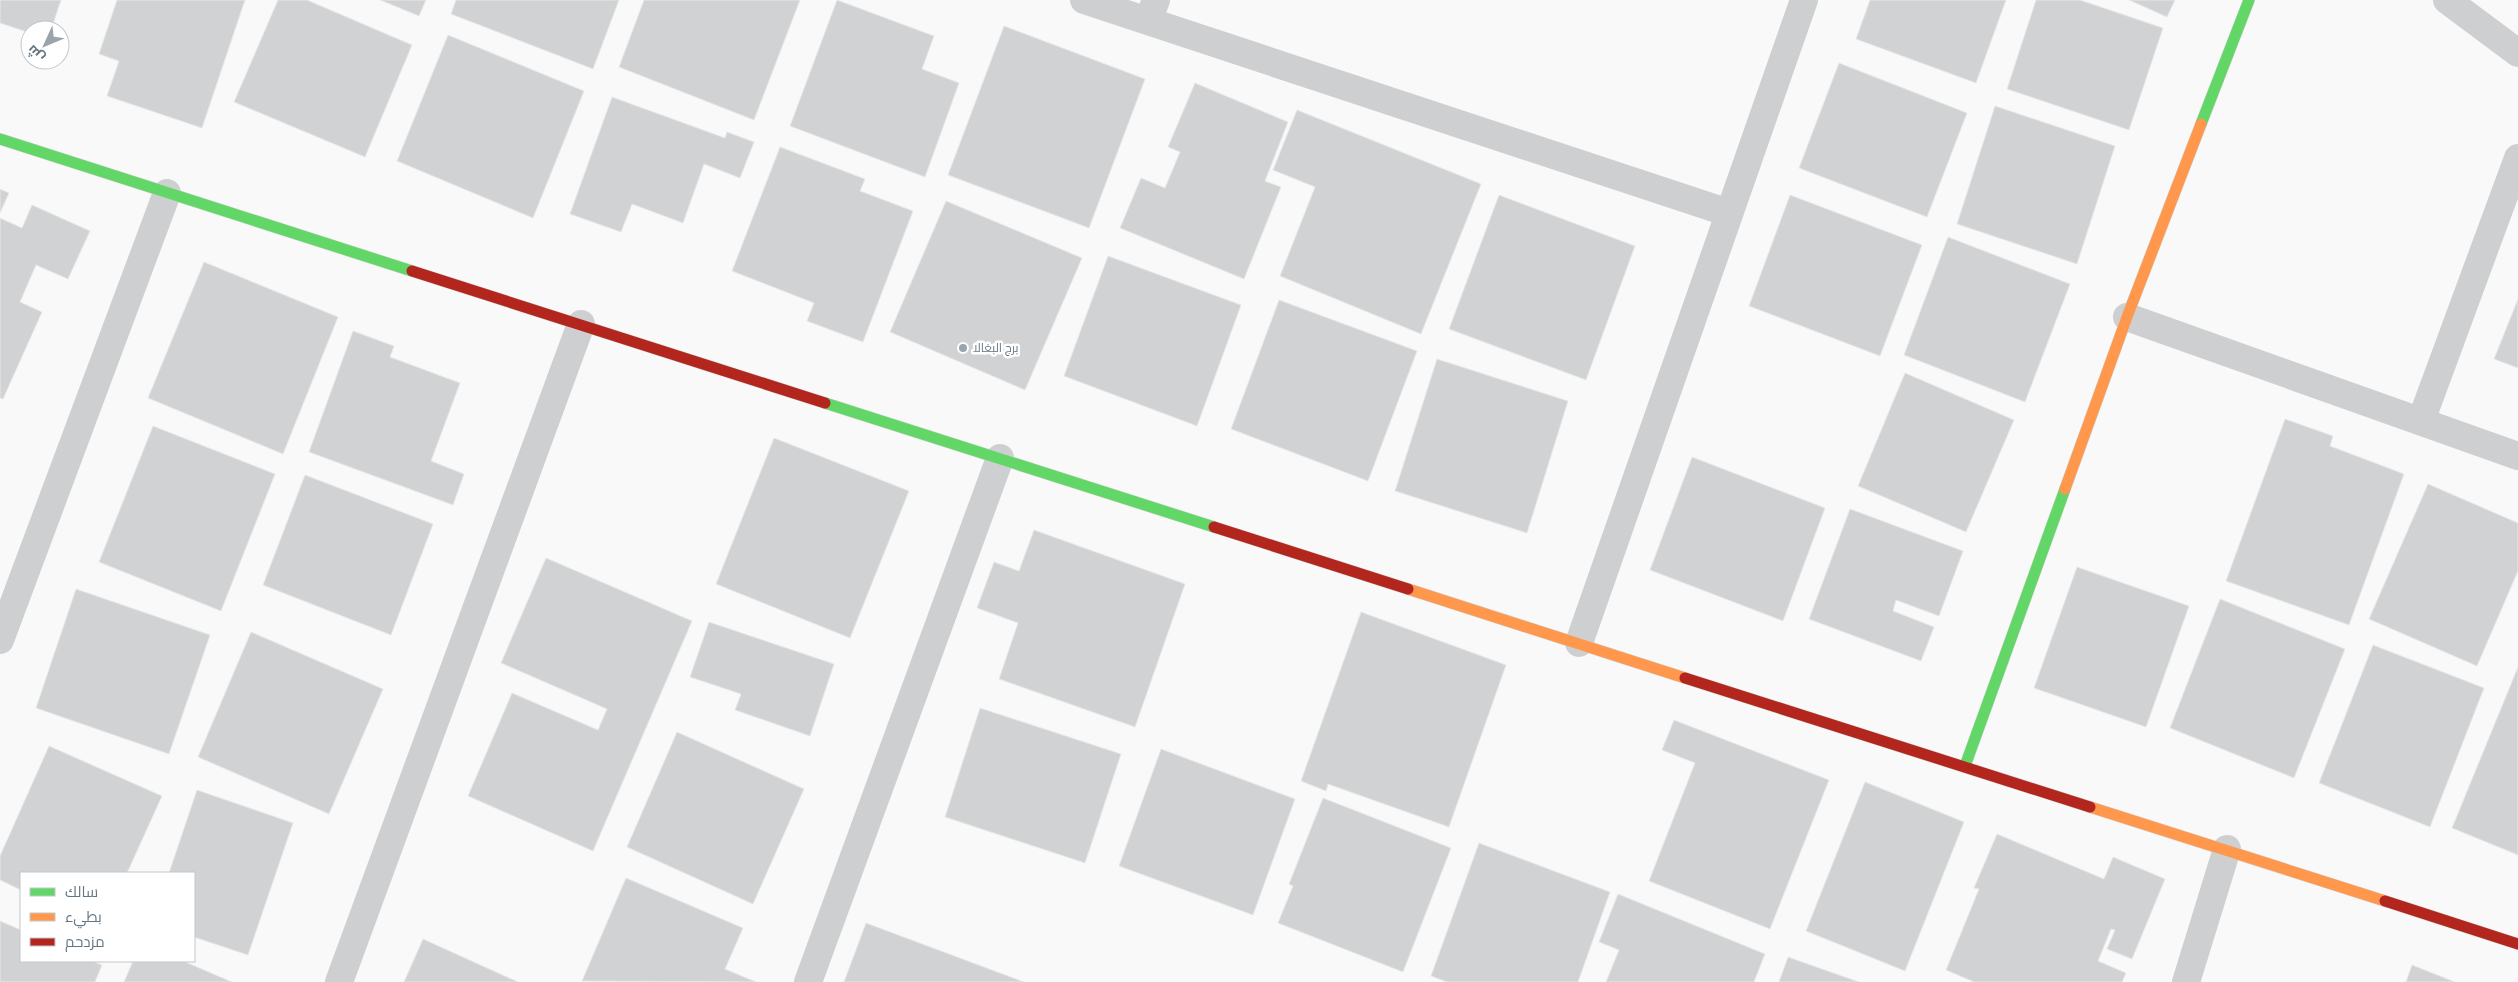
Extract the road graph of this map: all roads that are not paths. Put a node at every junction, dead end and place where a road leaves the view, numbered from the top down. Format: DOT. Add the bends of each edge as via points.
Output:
graph roads {
  1 [pos="1084,0"];
  2 [pos="1804,0"];
  3 [pos="2249,0"];
  4 [pos="2447,0"];
  5 [pos="1152,11"];
  6 [pos="2518,53"];
  7 [pos="0,139"];
  8 [pos="2518,158"];
  9 [pos="167,192"];
  10 [pos="1729,213"];
  11 [pos="2127,317"];
  12 [pos="581,324"];
  13 [pos="2421,422"];
  14 [pos="2518,456"];
  15 [pos="1000,458"];
  16 [pos="0,638"];
  17 [pos="1579,643"];
  18 [pos="1965,766"];
  19 [pos="2227,849"];
  20 [pos="2518,944"];
  21 [pos="338,982"];
  22 [pos="808,982"];
  23 [pos="2186,982"];
  1 -- 5 [label="street"];
  2 -- 10 [label="street"];
  3 -- 11 [label="street"];
  4 -- 6 [label="street"];
  5 -- 10 [label="street"];
  7 -- 9 [label="street"];
  8 -- 13 [label="street"];
  9 -- 12 [label="street"];
  9 -- 16 [label="street"];
  10 -- 17 [label="street"];
  11 -- 13 [label="street"];
  11 -- 18 [label="street"];
  12 -- 15 [label="street"];
  12 -- 21 [label="street"];
  13 -- 14 [label="street"];
  15 -- 17 [label="street"];
  15 -- 22 [label="street"];
  17 -- 18 [label="street"];
  18 -- 19 [label="street"];
  19 -- 20 [label="street"];
  19 -- 23 [label="street"];
}
